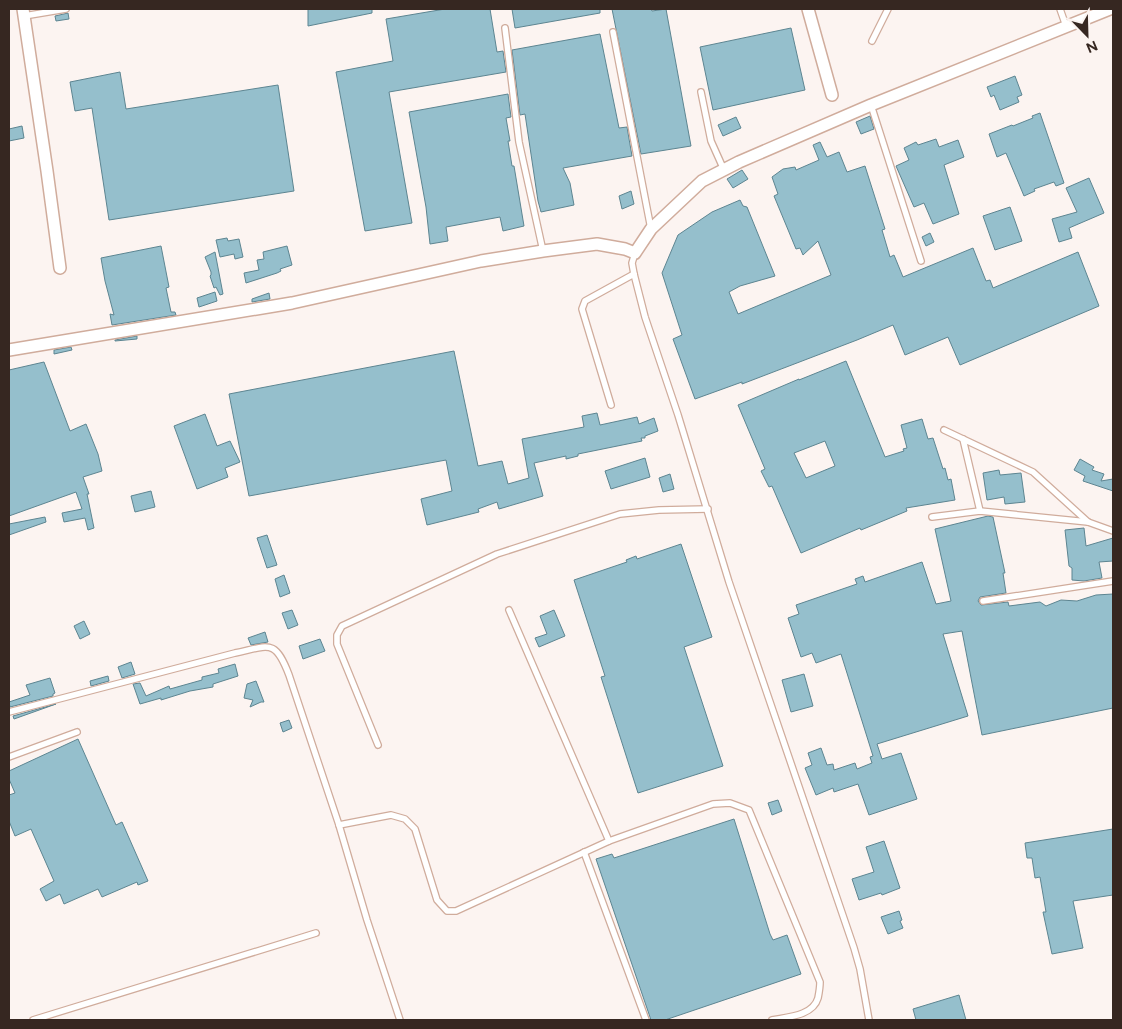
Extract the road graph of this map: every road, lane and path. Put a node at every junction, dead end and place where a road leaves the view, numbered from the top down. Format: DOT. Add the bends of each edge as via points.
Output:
graph roads {
  1 [pos="66,9"];
  2 [pos="808,9"];
  3 [pos="888,9"];
  4 [pos="1060,9"];
  5 [pos="1110,9"];
  6 [pos="23,12"];
  7 [pos="1066,26"];
  8 [pos="506,28"];
  9 [pos="613,32"];
  10 [pos="872,41"];
  11 [pos="701,92"];
  12 [pos="832,95"];
  13 [pos="871,104"];
  14 [pos="724,170"];
  15 [pos="651,229"];
  16 [pos="543,251"];
  17 [pos="635,253"];
  18 [pos="921,261"];
  19 [pos="60,268"];
  20 [pos="634,274"];
  21 [pos="9,350"];
  22 [pos="611,405"];
  23 [pos="944,430"];
  24 [pos="963,439"];
  25 [pos="708,509"];
  26 [pos="980,511"];
  27 [pos="932,517"];
  28 [pos="1088,522"];
  29 [pos="1113,531"];
  30 [pos="1113,581"];
  31 [pos="983,602"];
  32 [pos="509,610"];
  33 [pos="9,712"];
  34 [pos="77,732"];
  35 [pos="378,745"];
  36 [pos="9,757"];
  37 [pos="339,825"];
  38 [pos="609,841"];
  39 [pos="584,852"];
  40 [pos="316,933"];
  41 [pos="33,1020"];
  42 [pos="400,1020"];
  43 [pos="646,1020"];
  44 [pos="772,1020"];
  45 [pos="870,1020"];
  1 -- 6 [label="lane"];
  2 -- 12 [label="street"];
  3 -- 10 [label="lane"];
  4 -- 7 [label="lane"];
  5 -- 7 [label="street"];
  6 -- 19 [label="street"];
  7 -- 13 [label="street"];
  8 -- 16 [label="lane" via="518,142"];
  9 -- 15 [label="lane"];
  11 -- 14 [label="lane" via="711,141"];
  13 -- 14 [label="street"];
  13 -- 18 [label="lane"];
  14 -- 15 [label="street" via="702,181"];
  15 -- 17 [label="street"];
  16 -- 17 [label="street" via="597,244"];
  16 -- 21 [label="street" via="481,261 292,303"];
  17 -- 20 [label="lane" via="632,263"];
  20 -- 22 [label="lane" via="585,301 582,309"];
  20 -- 25 [label="lane"];
  23 -- 24 [label="lane"];
  24 -- 26 [label="lane"];
  24 -- 28 [label="lane" via="1034,472"];
  25 -- 35 [label="lane" via="620,514 497,554 342,626 337,644"];
  25 -- 45 [label="lane" via="854,948"];
  26 -- 27 [label="lane"];
  26 -- 28 [label="lane"];
  28 -- 29 [label="lane"];
  30 -- 31 [label="lane"];
  32 -- 38 [label="lane"];
  33 -- 37 [label="lane" via="235,653 266,646 275,649 282,656 289,675"];
  34 -- 36 [label="lane"];
  37 -- 39 [label="lane" via="391,815 405,819 415,829 437,900 447,911 456,911"];
  37 -- 42 [label="lane"];
  38 -- 39 [label="lane"];
  38 -- 44 [label="lane" via="712,804 730,803 748,810 820,982 818,1000 812,1008"];
  39 -- 43 [label="lane"];
  40 -- 41 [label="lane"];
}
